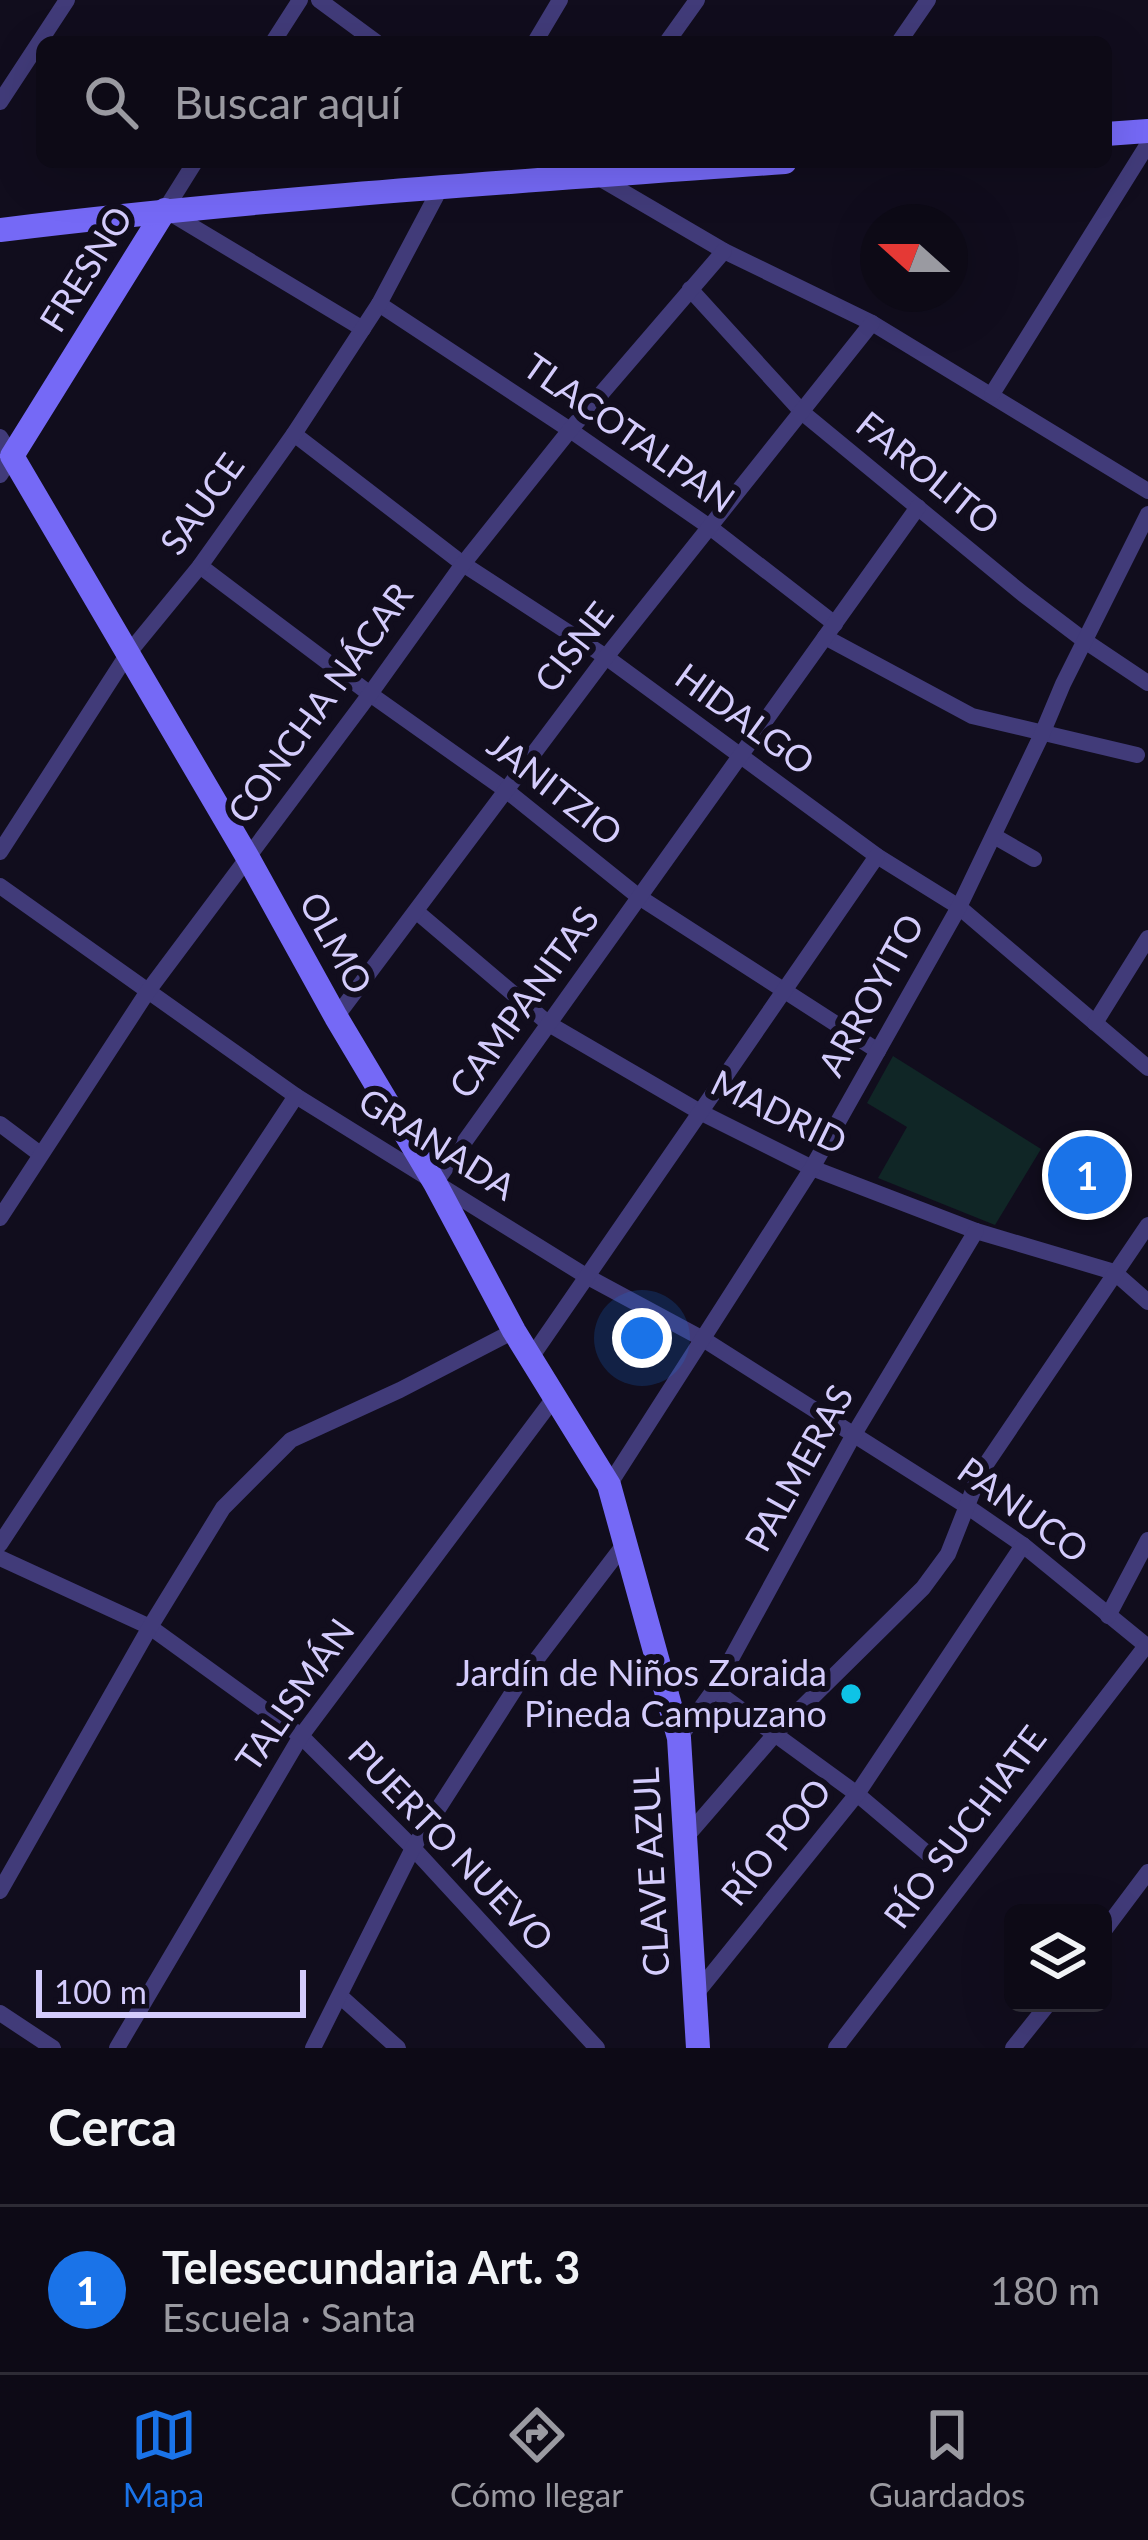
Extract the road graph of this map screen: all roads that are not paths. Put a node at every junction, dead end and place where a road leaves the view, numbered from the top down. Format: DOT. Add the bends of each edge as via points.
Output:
graph roads {
  1 [pos="67,0"];
  2 [pos="300,0"];
  3 [pos="319,0"];
  4 [pos="560,0"];
  5 [pos="697,0"];
  6 [pos="928,0"];
  7 [pos="43,36"];
  8 [pos="277,36"];
  9 [pos="368,36"];
  10 [pos="539,36"];
  11 [pos="671,36"];
  12 [pos="903,36"];
  13 [pos="36,47"];
  14 [pos="0,102"];
  15 [pos="1148,131"];
  16 [pos="1112,134"];
  17 [pos="1148,144"];
  18 [pos="192,168"];
  19 [pos="599,169"];
  20 [pos="550,170"];
  21 [pos="442,185"];
  22 [pos="165,209"];
  23 [pos="0,230"];
  24 [pos="724,251"];
  25 [pos="690,289"];
  26 [pos="379,304"];
  27 [pos="872,323"];
  28 [pos="363,329"];
  29 [pos="992,394"];
  30 [pos="803,413"];
  31 [pos="570,430"];
  32 [pos="294,434"];
  33 [pos="4,456"];
  34 [pos="1148,490"];
  35 [pos="918,508"];
  36 [pos="1148,514"];
  37 [pos="711,528"];
  38 [pos="463,564"];
  39 [pos="200,566"];
  40 [pos="830,631"];
  41 [pos="1085,641"];
  42 [pos="127,656"];
  43 [pos="606,657"];
  44 [pos="1148,683"];
  45 [pos="370,694"];
  46 [pos="1042,734"];
  47 [pos="1137,755"];
  48 [pos="740,757"];
  49 [pos="507,791"];
  50 [pos="994,836"];
  51 [pos="0,852"];
  52 [pos="877,856"];
  53 [pos="248,858"];
  54 [pos="1034,859"];
  55 [pos="0,886"];
  56 [pos="639,897"];
  57 [pos="959,907"];
  58 [pos="417,912"];
  59 [pos="1148,938"];
  60 [pos="784,989"];
  61 [pos="148,991"];
  62 [pos="336,1017"];
  63 [pos="1095,1023"];
  64 [pos="549,1024"];
  65 [pos="878,1051"];
  66 [pos="1148,1068"];
  67 [pos="296,1096"];
  68 [pos="700,1112"];
  69 [pos="0,1124"];
  70 [pos="40,1154"];
  71 [pos="812,1168"];
  72 [pos="435,1183"];
  73 [pos="0,1218"];
  74 [pos="1148,1225"];
  75 [pos="976,1231"];
  76 [pos="1114,1272"];
  77 [pos="586,1276"];
  78 [pos="1148,1302"];
  79 [pos="514,1331"];
  80 [pos="703,1340"];
  81 [pos="530,1359"];
  82 [pos="554,1398"];
  83 [pos="853,1436"];
  84 [pos="609,1485"];
  85 [pos="968,1508"];
  86 [pos="1148,1540"];
  87 [pos="626,1542"];
  88 [pos="0,1544"];
  89 [pos="1023,1545"];
  90 [pos="0,1558"];
  91 [pos="1108,1616"];
  92 [pos="150,1627"];
  93 [pos="1147,1646"];
  94 [pos="714,1690"];
  95 [pos="776,1733"];
  96 [pos="301,1736"];
  97 [pos="680,1738"];
  98 [pos="857,1794"];
  99 [pos="686,1837"];
  100 [pos="412,1848"];
  101 [pos="928,1854"];
  102 [pos="1148,1872"];
  103 [pos="0,1891"];
  104 [pos="1112,1920"];
  105 [pos="340,1996"];
  106 [pos="694,1996"];
  107 [pos="1042,2012"];
  108 [pos="0,2013"];
  109 [pos="53,2048"];
  110 [pos="117,2048"];
  111 [pos="313,2048"];
  112 [pos="398,2048"];
  113 [pos="596,2048"];
  114 [pos="698,2048"];
  115 [pos="836,2048"];
  116 [pos="1013,2048"];
  1 -- 7 [label="street"];
  2 -- 8 [label="street"];
  3 -- 9 [label="street"];
  4 -- 10 [label="street"];
  5 -- 11 [label="street"];
  6 -- 12 [label="street"];
  13 -- 14 [label="street"];
  15 -- 16 [label="main road"];
  17 -- 29 [label="street"];
  18 -- 22 [label="street, FRESNO"];
  19 -- 20 [label="main road"];
  19 -- 24 [label="street"];
  20 -- 21 [label="main road"];
  21 -- 22 [label="main road"];
  21 -- 26 [label="street, SAUCE"];
  22 -- 23 [label="main road"];
  22 -- 28 [label="street"];
  22 -- 33 [label="main road, FRESNO"];
  24 -- 25 [label="street, CONCHA NÁCAR"];
  24 -- 27 [label="street"];
  25 -- 30 [label="street, FAROLITO"];
  25 -- 31 [label="street, CONCHA NÁCAR"];
  26 -- 28 [label="street, SAUCE"];
  26 -- 31 [label="street, TLACOTALPAN"];
  27 -- 29 [label="street"];
  27 -- 30 [label="street, CISNE"];
  28 -- 32 [label="street, SAUCE"];
  29 -- 34 [label="street"];
  30 -- 35 [label="street, FAROLITO"];
  30 -- 37 [label="street, CISNE"];
  31 -- 37 [label="street, TLACOTALPAN"];
  31 -- 38 [label="street, CONCHA NÁCAR"];
  32 -- 38 [label="street, HIDALGO"];
  32 -- 39 [label="street, SAUCE"];
  33 -- 42 [label="main road, OLMO"];
  35 -- 40 [label="street, CAMPANITAS"];
  35 -- 41 [label="street, FAROLITO"];
  36 -- 41 [label="street, ARROYITO"];
  37 -- 40 [label="street, TLACOTALPAN"];
  37 -- 43 [label="street, CISNE"];
  38 -- 43 [label="street, HIDALGO"];
  38 -- 45 [label="street, CONCHA NÁCAR"];
  39 -- 42 [label="street, SAUCE"];
  39 -- 45 [label="street, JANITZIO"];
  40 -- 46 [label="street, TLACOTALPAN" via="972,716"];
  40 -- 48 [label="street, CAMPANITAS"];
  41 -- 44 [label="street, FAROLITO"];
  41 -- 46 [label="street, ARROYITO"];
  42 -- 51 [label="street, SAUCE"];
  42 -- 53 [label="main road, OLMO"];
  43 -- 48 [label="street, HIDALGO"];
  43 -- 49 [label="street, CISNE"];
  45 -- 49 [label="street, JANITZIO"];
  45 -- 53 [label="street, CONCHA NÁCAR"];
  46 -- 47 [label="street, TLACOTALPAN"];
  46 -- 50 [label="street, ARROYITO"];
  48 -- 52 [label="street, HIDALGO"];
  48 -- 56 [label="street, CAMPANITAS"];
  49 -- 56 [label="street, JANITZIO"];
  49 -- 58 [label="street, CISNE"];
  50 -- 54 [label="street"];
  50 -- 57 [label="street, ARROYITO"];
  52 -- 57 [label="street, HIDALGO"];
  52 -- 60 [label="street"];
  53 -- 61 [label="street, CONCHA NÁCAR"];
  53 -- 62 [label="main road, OLMO"];
  55 -- 61 [label="street, GRANADA"];
  56 -- 60 [label="street, JANITZIO"];
  56 -- 64 [label="street, CAMPANITAS"];
  57 -- 63 [label="street, HIDALGO"];
  57 -- 65 [label="street, ARROYITO"];
  58 -- 62 [label="street, CISNE"];
  58 -- 64 [label="street, MADRID"];
  59 -- 63 [label="street"];
  60 -- 65 [label="street, JANITZIO"];
  60 -- 68 [label="street"];
  61 -- 67 [label="street, GRANADA"];
  61 -- 70 [label="street, CONCHA NÁCAR"];
  62 -- 72 [label="main road, OLMO"];
  63 -- 66 [label="street, HIDALGO"];
  64 -- 68 [label="street, MADRID"];
  64 -- 72 [label="street, CAMPANITAS"];
  65 -- 71 [label="street, ARROYITO"];
  67 -- 72 [label="street, GRANADA"];
  67 -- 88 [label="street"];
  68 -- 71 [label="street, MADRID"];
  68 -- 77 [label="street"];
  69 -- 70 [label="street"];
  70 -- 73 [label="street, CONCHA NÁCAR"];
  71 -- 75 [label="street, MADRID"];
  71 -- 80 [label="street, ARROYITO"];
  72 -- 77 [label="street, GRANADA"];
  72 -- 79 [label="main road, OLMO"];
  74 -- 76 [label="street"];
  75 -- 76 [label="street, MADRID"];
  75 -- 83 [label="street, PALMERAS"];
  76 -- 78 [label="street, MADRID"];
  76 -- 85 [label="street" via="980,1473"];
  77 -- 80 [label="street, GRANADA"];
  77 -- 81 [label="street"];
  79 -- 81 [label="main road, OLMO"];
  79 -- 92 [label="street" via="291,1440 223,1508"];
  80 -- 83 [label="street, GRANADA"];
  80 -- 84 [label="street, ARROYITO"];
  81 -- 82 [label="main road, OLMO"];
  82 -- 84 [label="main road, OLMO"];
  82 -- 96 [label="street, TALISMÁN"];
  83 -- 85 [label="street, PANUCO"];
  83 -- 94 [label="street, PALMERAS"];
  84 -- 87 [label="main road, CLAVE AZUL"];
  85 -- 89 [label="street, PANUCO"];
  85 -- 95 [label="street" via="923,1588"];
  86 -- 91 [label="street"];
  87 -- 97 [label="main road, CLAVE AZUL"];
  87 -- 100 [label="street" via="520,1681"];
  89 -- 91 [label="street, PANUCO"];
  89 -- 98 [label="street, RÍO POO"];
  90 -- 92 [label="street, PUERTO NUEVO"];
  91 -- 93 [label="street, PANUCO"];
  92 -- 96 [label="street, PUERTO NUEVO"];
  92 -- 103 [label="street"];
  93 -- 115 [label="street, RÍO SUCHIATE"];
  94 -- 95 [label="street"];
  94 -- 97 [label="street, PALMERAS"];
  95 -- 98 [label="street"];
  95 -- 99 [label="street"];
  96 -- 100 [label="street, PUERTO NUEVO"];
  96 -- 110 [label="street, TALISMÁN"];
  97 -- 99 [label="main road, CLAVE AZUL"];
  98 -- 101 [label="street"];
  98 -- 106 [label="street, RÍO POO"];
  99 -- 106 [label="main road, CLAVE AZUL"];
  100 -- 105 [label="street"];
  100 -- 113 [label="street, PUERTO NUEVO"];
  102 -- 104 [label="street"];
  105 -- 111 [label="street"];
  105 -- 112 [label="street"];
  106 -- 114 [label="main road, CLAVE AZUL"];
  107 -- 116 [label="street"];
  108 -- 109 [label="street"];
}
